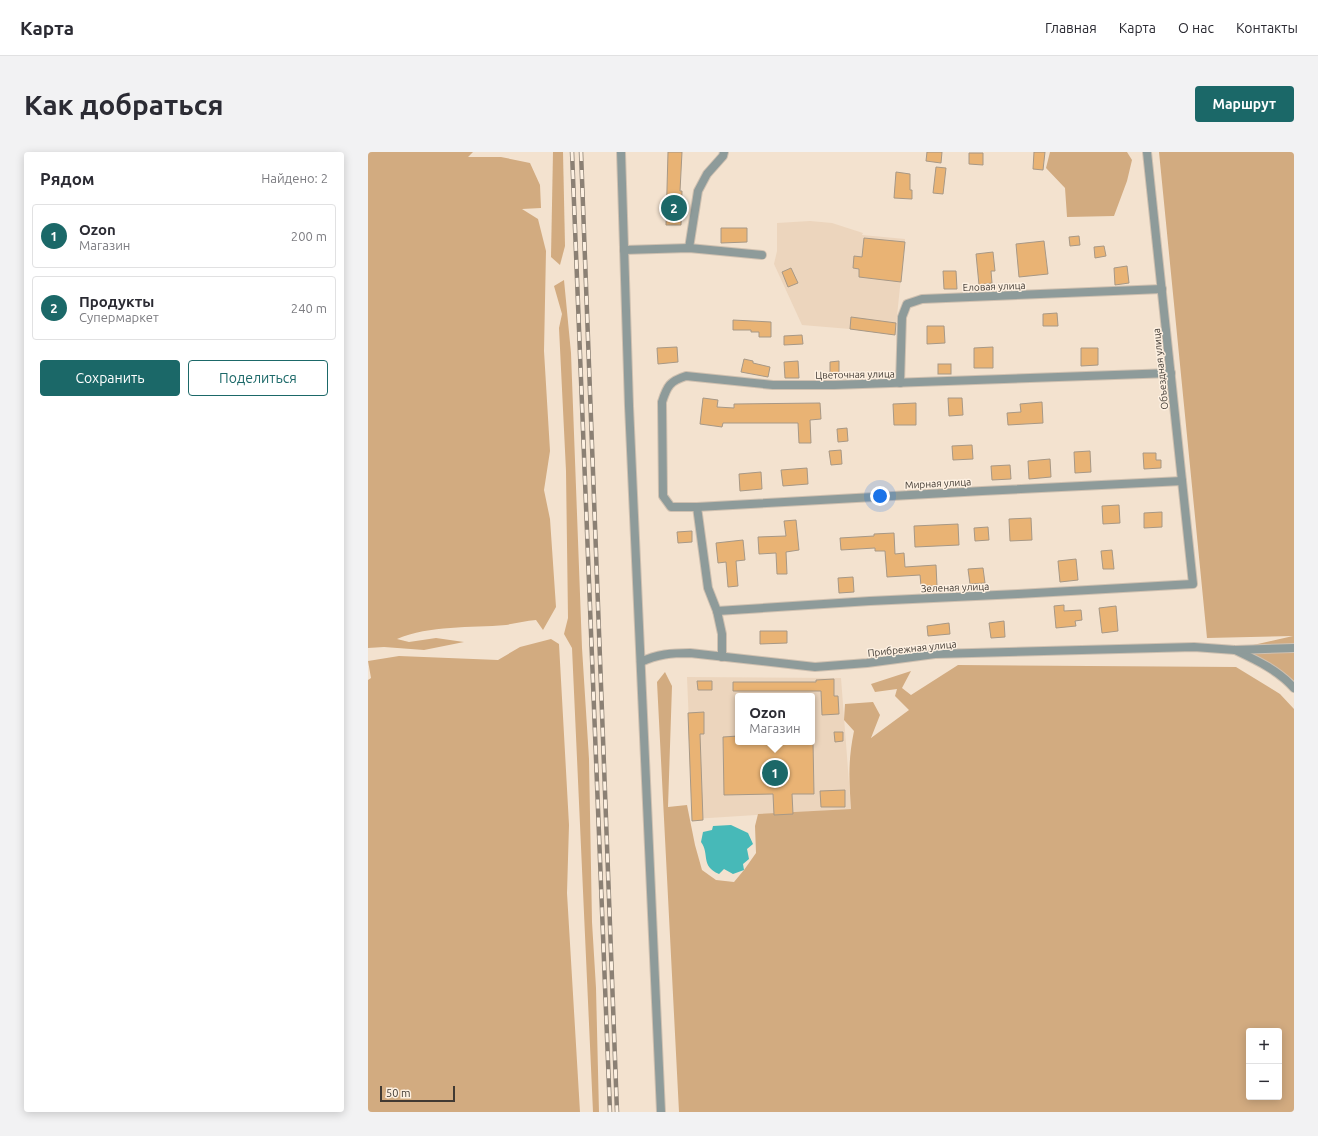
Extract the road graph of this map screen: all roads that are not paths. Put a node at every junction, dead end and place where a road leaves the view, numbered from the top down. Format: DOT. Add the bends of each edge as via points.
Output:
graph roads {
  1 [pos="621,152"];
  2 [pos="724,152"];
  3 [pos="1147,152"];
  4 [pos="689,248"];
  5 [pos="624,250"];
  6 [pos="762,255"];
  7 [pos="1162,289"];
  8 [pos="1171,372"];
  9 [pos="900,383"];
  10 [pos="1182,481"];
  11 [pos="671,507"];
  12 [pos="697,507"];
  13 [pos="1193,584"];
  14 [pos="717,611"];
  15 [pos="1294,648"];
  16 [pos="1235,650"];
  17 [pos="722,657"];
  18 [pos="641,662"];
  19 [pos="1294,688"];
  20 [pos="661,1112"];
  1 -- 5 [label="street"];
  2 -- 4 [label="street" via="698,191"];
  3 -- 7 [label="street, Объездная улица"];
  4 -- 5 [label="street"];
  4 -- 6 [label="street"];
  5 -- 18 [label="street"];
  7 -- 8 [label="street, Объездная улица"];
  7 -- 9 [label="street, Еловая улица" via="922,299 907,304 902,317"];
  8 -- 9 [label="street, Цветочная улица"];
  8 -- 10 [label="street, Объездная улица"];
  9 -- 11 [label="street, Цветочная улица" via="773,385 686,376 676,380 666,388 662,402 664,496"];
  10 -- 12 [label="street, Мирная улица"];
  10 -- 13 [label="street, Объездная улица"];
  11 -- 12 [label="street, Мирная улица"];
  12 -- 14 [label="street" via="708,588"];
  13 -- 14 [label="street, Зеленая улица"];
  14 -- 17 [label="street" via="722,634"];
  15 -- 16 [label="street, Прибрежная улица"];
  16 -- 17 [label="street, Прибрежная улица" via="1194,647 935,654 815,667"];
  16 -- 19 [label="street" via="1278,674"];
  17 -- 18 [label="street, Прибрежная улица" via="678,653 662,654"];
  18 -- 20 [label="street"];
}
